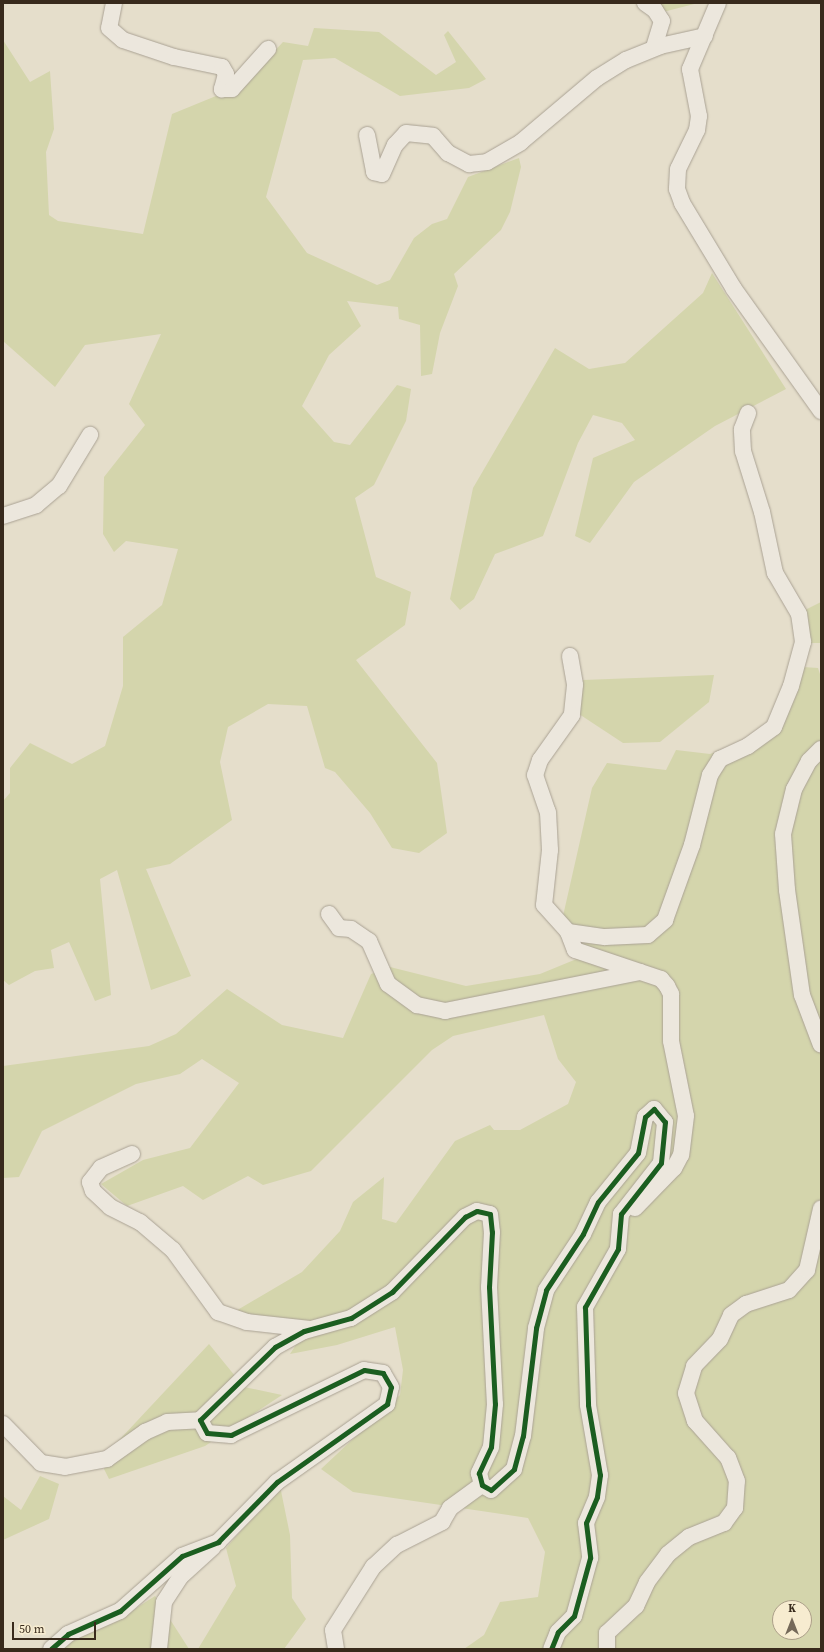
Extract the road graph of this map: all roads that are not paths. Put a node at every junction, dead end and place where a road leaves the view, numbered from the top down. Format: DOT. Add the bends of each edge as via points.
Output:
graph roads {
  1 [pos="114,3"];
  2 [pos="645,3"];
  3 [pos="718,3"];
  4 [pos="705,36"];
  5 [pos="654,48"];
  6 [pos="268,49"];
  7 [pos="367,135"];
  8 [pos="821,411"];
  9 [pos="748,413"];
  10 [pos="90,435"];
  11 [pos="3,516"];
  12 [pos="570,656"];
  13 [pos="821,749"];
  14 [pos="330,914"];
  15 [pos="568,932"];
  16 [pos="640,972"];
  17 [pos="821,1045"];
  18 [pos="132,1154"];
  19 [pos="821,1209"];
  20 [pos="619,1232"];
  21 [pos="311,1329"];
  22 [pos="200,1420"];
  23 [pos="3,1424"];
  24 [pos="482,1485"];
  25 [pos="218,1542"];
  26 [pos="51,1649"];
  27 [pos="159,1649"];
  28 [pos="336,1649"];
  29 [pos="551,1649"];
  30 [pos="607,1649"];
  1 -- 6 [label="street" via="109,28 123,40 174,57 222,67 226,74 222,89 232,89"];
  2 -- 5 [label="street" via="655,10 662,21"];
  3 -- 4 [label="street"];
  4 -- 5 [label="street"];
  4 -- 8 [label="street" via="690,68 699,116 697,130 678,169 678,189 682,203 734,289"];
  5 -- 7 [label="street" via="626,60 597,78 521,142 487,162 469,164 448,154 433,136 406,133 395,145 382,174 374,172"];
  9 -- 15 [label="street" via="742,429 743,451 762,512 775,573 799,614 803,642 791,686 774,727 748,746 720,759 710,775 692,845 665,920 648,935 605,937"];
  10 -- 11 [label="street" via="59,486 36,505"];
  12 -- 15 [label="street" via="575,685 572,715 540,760 535,774 548,812 550,850 544,905"];
  13 -- 17 [label="street" via="809,761 794,789 783,834 787,890 802,995"];
  14 -- 16 [label="street" via="339,928 351,929 369,941 388,984 417,1005 445,1011"];
  15 -- 16 [label="street" via="575,950"];
  16 -- 20 [label="street" via="661,979 671,994 669,1027 686,1134 674,1168 628,1215"];
  18 -- 21 [label="street" via="101,1168 90,1182 93,1192 110,1207 140,1222 173,1250 218,1312 247,1322"];
  19 -- 30 [label="street" via="807,1270 790,1290 746,1304 731,1314 720,1339 694,1366 686,1393 695,1421 728,1458 737,1481 734,1508 724,1522 689,1537 668,1554 647,1582 636,1606 607,1633"];
  20 -- 24 [label="street" via="620,1214 661,1163 665,1122 654,1109 645,1117 638,1153 598,1202 583,1234 546,1290 536,1328 523,1436 514,1469 491,1490"];
  20 -- 29 [label="street" via="618,1248 585,1307 588,1405 600,1475 598,1497 586,1524 590,1558 574,1616 558,1632"];
  21 -- 22 [label="street" via="275,1347"];
  21 -- 24 [label="street" via="351,1318 392,1292 465,1217 477,1211 490,1214 489,1287 495,1404 491,1447 479,1473"];
  22 -- 23 [label="street" via="167,1422 145,1432 107,1459 66,1467 41,1463"];
  22 -- 25 [label="street" via="207,1434 231,1435 364,1370 383,1373 391,1387 387,1404 277,1482"];
  24 -- 28 [label="street" via="450,1508 442,1522 397,1545 373,1567 333,1630"];
  25 -- 26 [label="street" via="182,1556 120,1611 68,1634"];
  25 -- 27 [label="street" via="180,1577 164,1602"];
}
